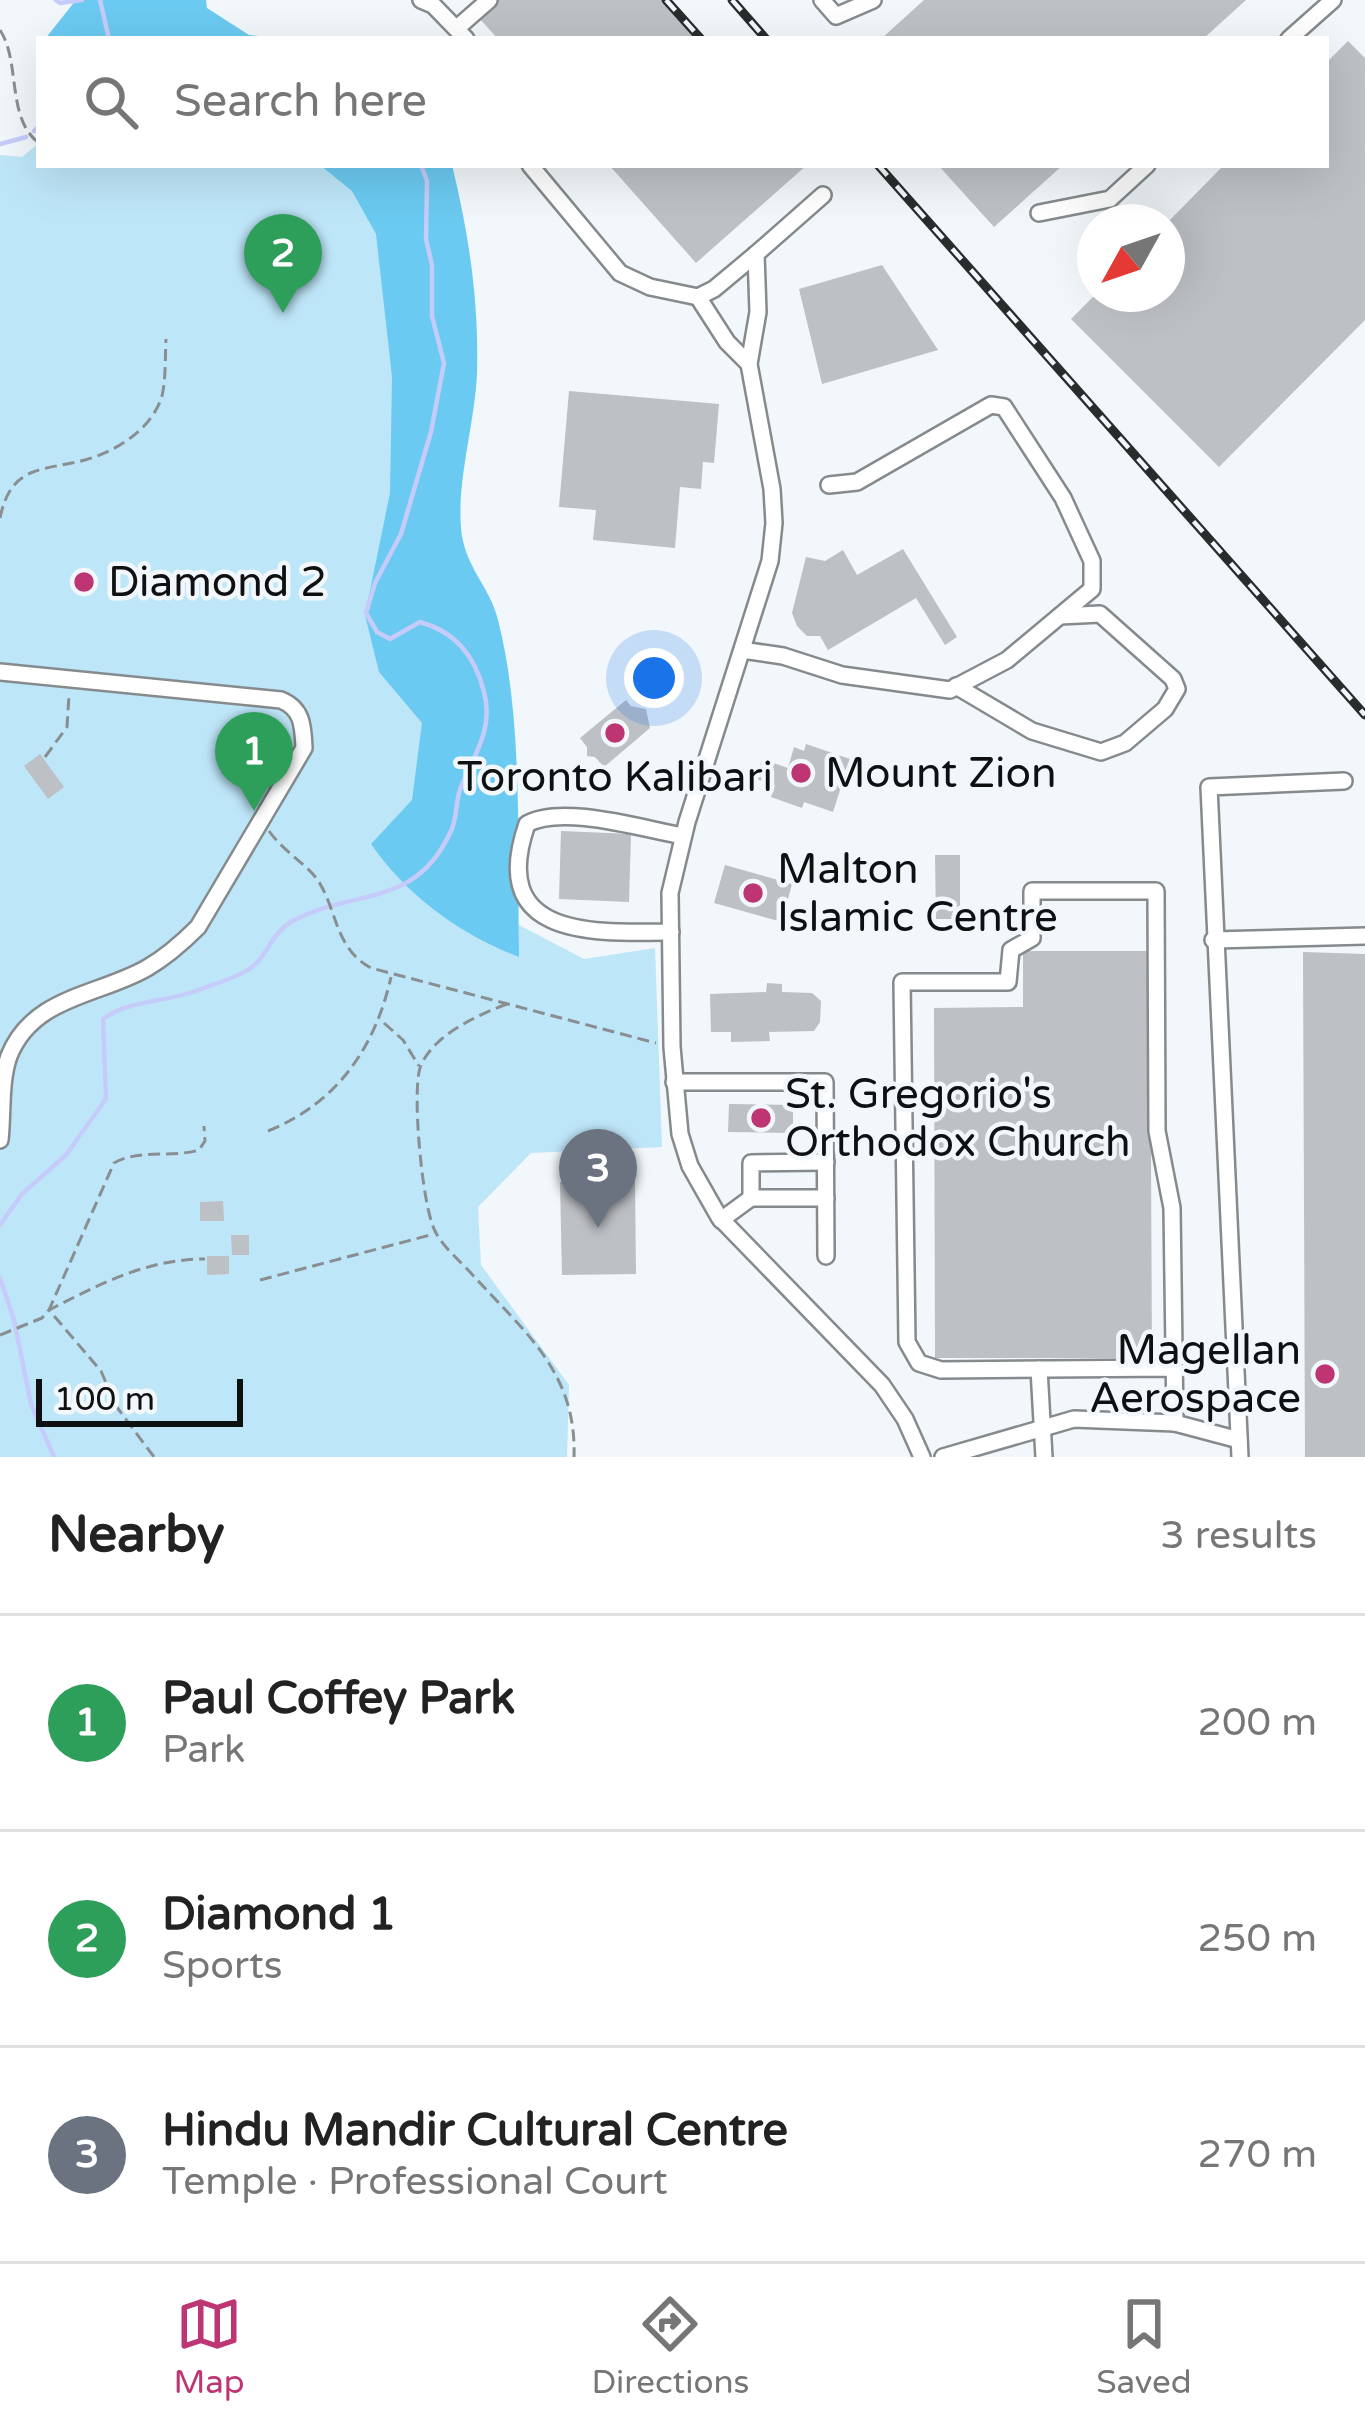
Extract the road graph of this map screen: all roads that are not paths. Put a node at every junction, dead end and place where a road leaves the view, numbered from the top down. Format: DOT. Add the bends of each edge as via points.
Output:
graph roads {
  1 [pos="489,0"];
  2 [pos="823,0"];
  3 [pos="873,0"];
  4 [pos="1333,0"];
  5 [pos="431,2"];
  6 [pos="462,34"];
  7 [pos="1292,36"];
  8 [pos="532,168"];
  9 [pos="1145,168"];
  10 [pos="824,195"];
  11 [pos="1040,213"];
  12 [pos="756,254"];
  13 [pos="698,297"];
  14 [pos="749,364"];
  15 [pos="829,484"];
  16 [pos="1060,616"];
  17 [pos="742,650"];
  18 [pos="0,672"];
  19 [pos="956,686"];
  20 [pos="1344,781"];
  21 [pos="683,836"];
  22 [pos="670,932"];
  23 [pos="1365,936"];
  24 [pos="1213,940"];
  25 [pos="674,1082"];
  26 [pos="0,1140"];
  27 [pos="826,1162"];
  28 [pos="751,1198"];
  29 [pos="826,1198"];
  30 [pos="721,1220"];
  31 [pos="826,1256"];
  32 [pos="1172,1369"];
  33 [pos="1039,1370"];
  34 [pos="1175,1423"];
  35 [pos="1040,1427"];
  36 [pos="1239,1448"];
  37 [pos="922,1457"];
  38 [pos="943,1457"];
  39 [pos="1044,1457"];
  1 -- 6 [label="street"];
  2 -- 3 [label="street" via="836,16"];
  4 -- 7 [label="street"];
  5 -- 6 [label="street"];
  8 -- 13 [label="street" via="620,273"];
  9 -- 11 [label="street" via="1110,199"];
  10 -- 12 [label="street"];
  12 -- 13 [label="street"];
  12 -- 14 [label="street"];
  13 -- 14 [label="street"];
  14 -- 17 [label="street" via="774,523"];
  15 -- 16 [label="street" via="857,482 992,405 1004,407 1063,498 1092,561 1092,590"];
  16 -- 19 [label="street" via="1007,660"];
  16 -- 19 [label="street" via="1100,614 1173,679 1177,689 1166,709 1125,743 1101,752 1032,731"];
  17 -- 19 [label="street" via="842,675"];
  17 -- 21 [label="street"];
  18 -- 26 [label="street" via="281,700 300,717 304,748 198,928 146,969 41,1014 9,1054"];
  20 -- 24 [label="street" via="1208,787"];
  21 -- 22 [label="street"];
  21 -- 22 [label="street" via="541,816 527,824 520,844 526,900 541,915 570,929"];
  22 -- 25 [label="street"];
  23 -- 24 [label="street"];
  24 -- 36 [label="street"];
  25 -- 27 [label="street" via="825,1082"];
  25 -- 30 [label="street" via="690,1166"];
  27 -- 28 [label="street" via="751,1162"];
  27 -- 29 [label="street"];
  28 -- 29 [label="street"];
  28 -- 30 [label="street"];
  29 -- 31 [label="street"];
  30 -- 37 [label="street" via="882,1385"];
  32 -- 33 [label="street"];
  32 -- 33 [label="street" via="1172,1208 1157,1131 1156,891 1032,891 1033,938 1011,950 1007,982 902,982 906,1328 914,1358 933,1369"];
  32 -- 34 [label="street"];
  33 -- 35 [label="street"];
  34 -- 35 [label="street" via="1091,1418"];
  34 -- 36 [label="street"];
  35 -- 38 [label="street"];
  35 -- 39 [label="street"];
}
